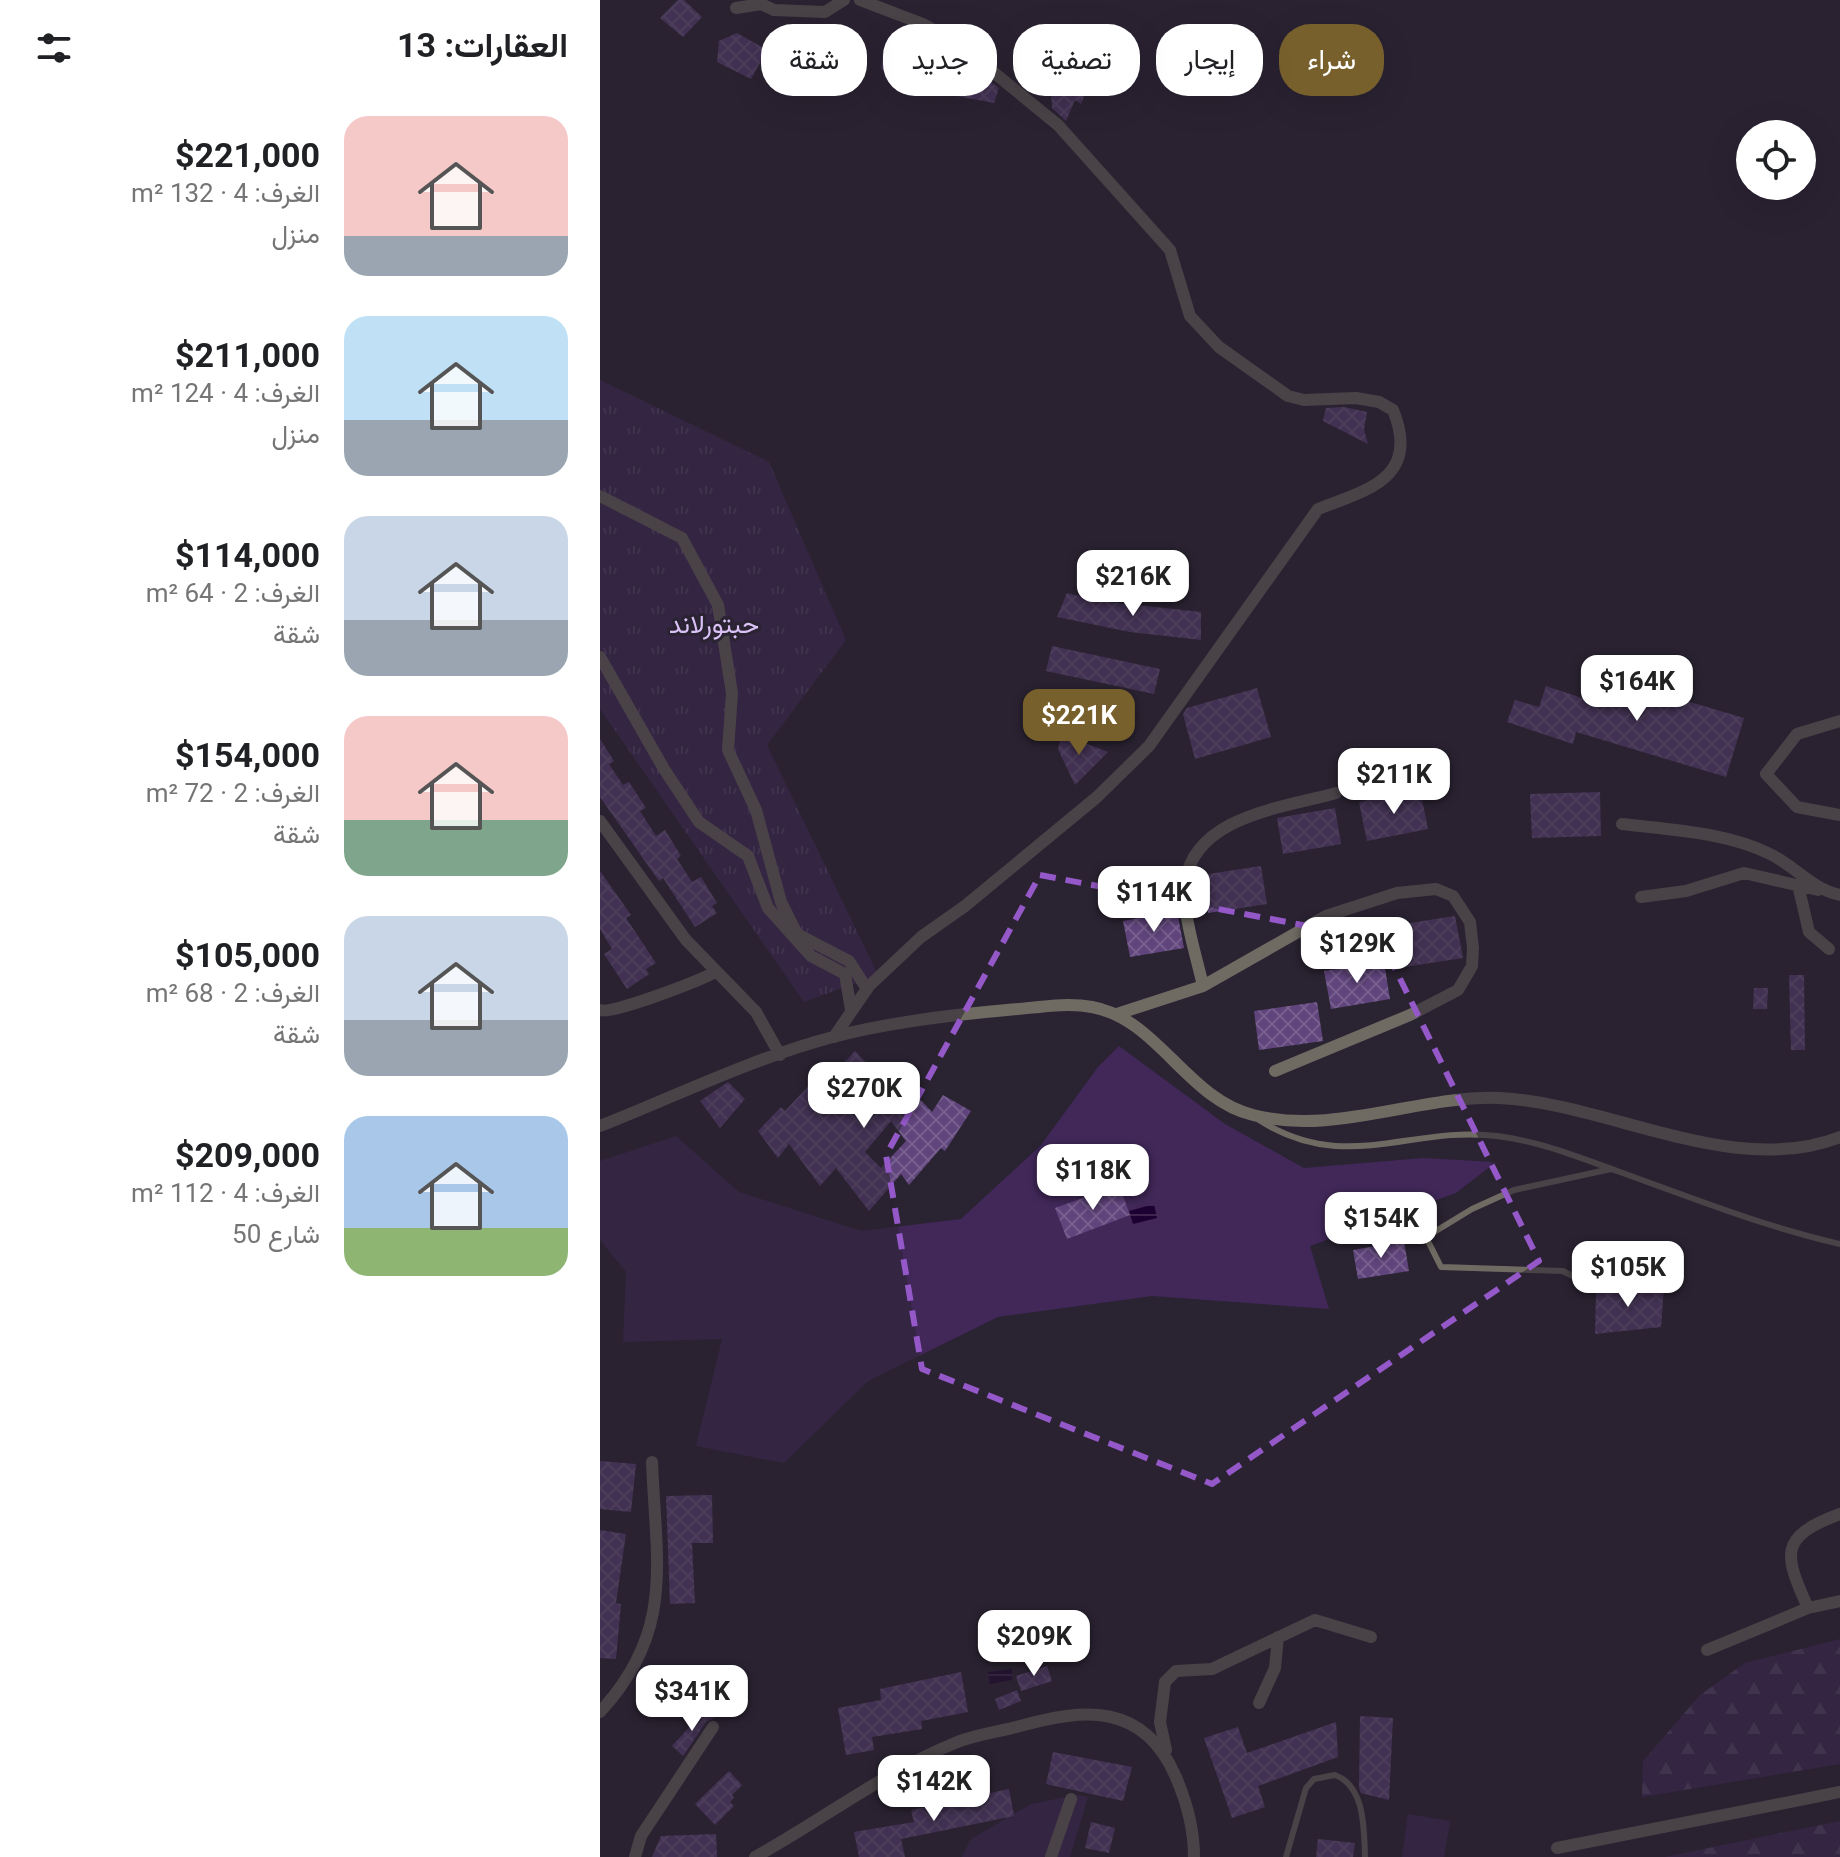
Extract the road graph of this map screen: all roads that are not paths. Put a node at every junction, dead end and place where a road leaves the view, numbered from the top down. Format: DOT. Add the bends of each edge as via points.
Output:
graph roads {
  1 [pos="844,0"];
  2 [pos="860,0"];
  3 [pos="736,8"];
  4 [pos="600,496"];
  5 [pos="600,657"];
  6 [pos="1840,721"];
  7 [pos="1336,793"];
  8 [pos="1840,815"];
  9 [pos="600,821"];
  10 [pos="1622,824"];
  11 [pos="1798,885"];
  12 [pos="1825,892"];
  13 [pos="1840,895"];
  14 [pos="1641,897"];
  15 [pos="1829,949"];
  16 [pos="715,972"];
  17 [pos="1203,986"];
  18 [pos="867,989"];
  19 [pos="600,1010"];
  20 [pos="851,1010"];
  21 [pos="1117,1014"];
  22 [pos="834,1037"];
  23 [pos="780,1055"];
  24 [pos="1275,1071"];
  25 [pos="1253,1116"];
  26 [pos="600,1126"];
  27 [pos="1840,1137"];
  28 [pos="1611,1169"];
  29 [pos="1840,1244"];
  30 [pos="1586,1283"];
  31 [pos="652,1462"];
  32 [pos="1840,1514"];
  33 [pos="1840,1601"];
  34 [pos="1808,1608"];
  35 [pos="1278,1637"];
  36 [pos="1371,1637"];
  37 [pos="1707,1650"];
  38 [pos="1259,1703"];
  39 [pos="600,1712"];
  40 [pos="713,1727"];
  41 [pos="1167,1757"];
  42 [pos="1840,1792"];
  43 [pos="1071,1799"];
  44 [pos="1557,1848"];
  45 [pos="774,1852"];
  46 [pos="635,1857"];
  47 [pos="755,1857"];
  48 [pos="1051,1857"];
  49 [pos="1194,1857"];
  50 [pos="1286,1857"];
  51 [pos="1365,1857"];
  1 -- 3 [label="street" via="825,12 774,10 761,4"];
  2 -- 18 [label="street" via="960,45 1058,125 1170,250 1190,316 1219,347 1288,396 1379,402 1393,410 1401,438 1389,477 1318,509 1149,746 1097,797 921,937"];
  4 -- 18 [label="street" via="682,538 718,605 732,693 728,750 756,810 781,902 797,934 849,961"];
  5 -- 20 [label="street" via="699,822 748,856 768,908 811,956 845,974"];
  6 -- 8 [label="street" via="1797,734 1766,774 1797,807"];
  7 -- 17 [label="street" via="1240,820 1208,838 1185,880"];
  9 -- 16 [label="street"];
  10 -- 12 [label="street" via="1706,834 1770,854"];
  11 -- 12 [label="street"];
  11 -- 14 [label="street" via="1744,873 1686,891"];
  11 -- 15 [label="street" via="1809,932"];
  12 -- 13 [label="street"];
  16 -- 19 [label="street" via="617,1011"];
  16 -- 23 [label="street" via="756,1012"];
  17 -- 21 [label="street"];
  17 -- 24 [label="street" via="1326,916 1397,893 1446,891 1463,907 1470,922 1472,966 1458,990"];
  18 -- 20 [label="street"];
  20 -- 22 [label="street"];
  21 -- 22 [label="street" via="1071,1005 957,1015"];
  21 -- 25 [label="street" via="1219,1099"];
  22 -- 23 [label="street"];
  23 -- 26 [label="street"];
  25 -- 27 [label="street" via="1318,1119 1465,1098 1501,1098 1546,1102 1686,1139 1755,1148"];
  25 -- 28 [label="lane" via="1281,1133 1323,1145 1397,1145 1470,1132 1544,1145"];
  28 -- 29 [label="lane"];
  28 -- 30 [label="lane" via="1514,1190 1426,1237 1441,1267 1563,1271"];
  31 -- 39 [label="street" via="656,1560 651,1629 640,1660"];
  32 -- 34 [label="street" via="1809,1525 1791,1547 1789,1566"];
  33 -- 34 [label="street"];
  34 -- 37 [label="street"];
  35 -- 36 [label="street" via="1315,1620"];
  35 -- 38 [label="street" via="1275,1668"];
  35 -- 41 [label="street" via="1212,1669 1176,1671 1165,1682 1160,1722"];
  40 -- 46 [label="street" via="641,1836"];
  41 -- 45 [label="street" via="1155,1741 1113,1716 1085,1713 1042,1720 958,1741 901,1768"];
  41 -- 49 [label="street" via="1188,1814"];
  42 -- 44 [label="street"];
  43 -- 48 [label="street"];
  45 -- 47 [label="street"];
  50 -- 51 [label="lane" via="1306,1788 1314,1779 1335,1775 1351,1785 1361,1812"];
}
